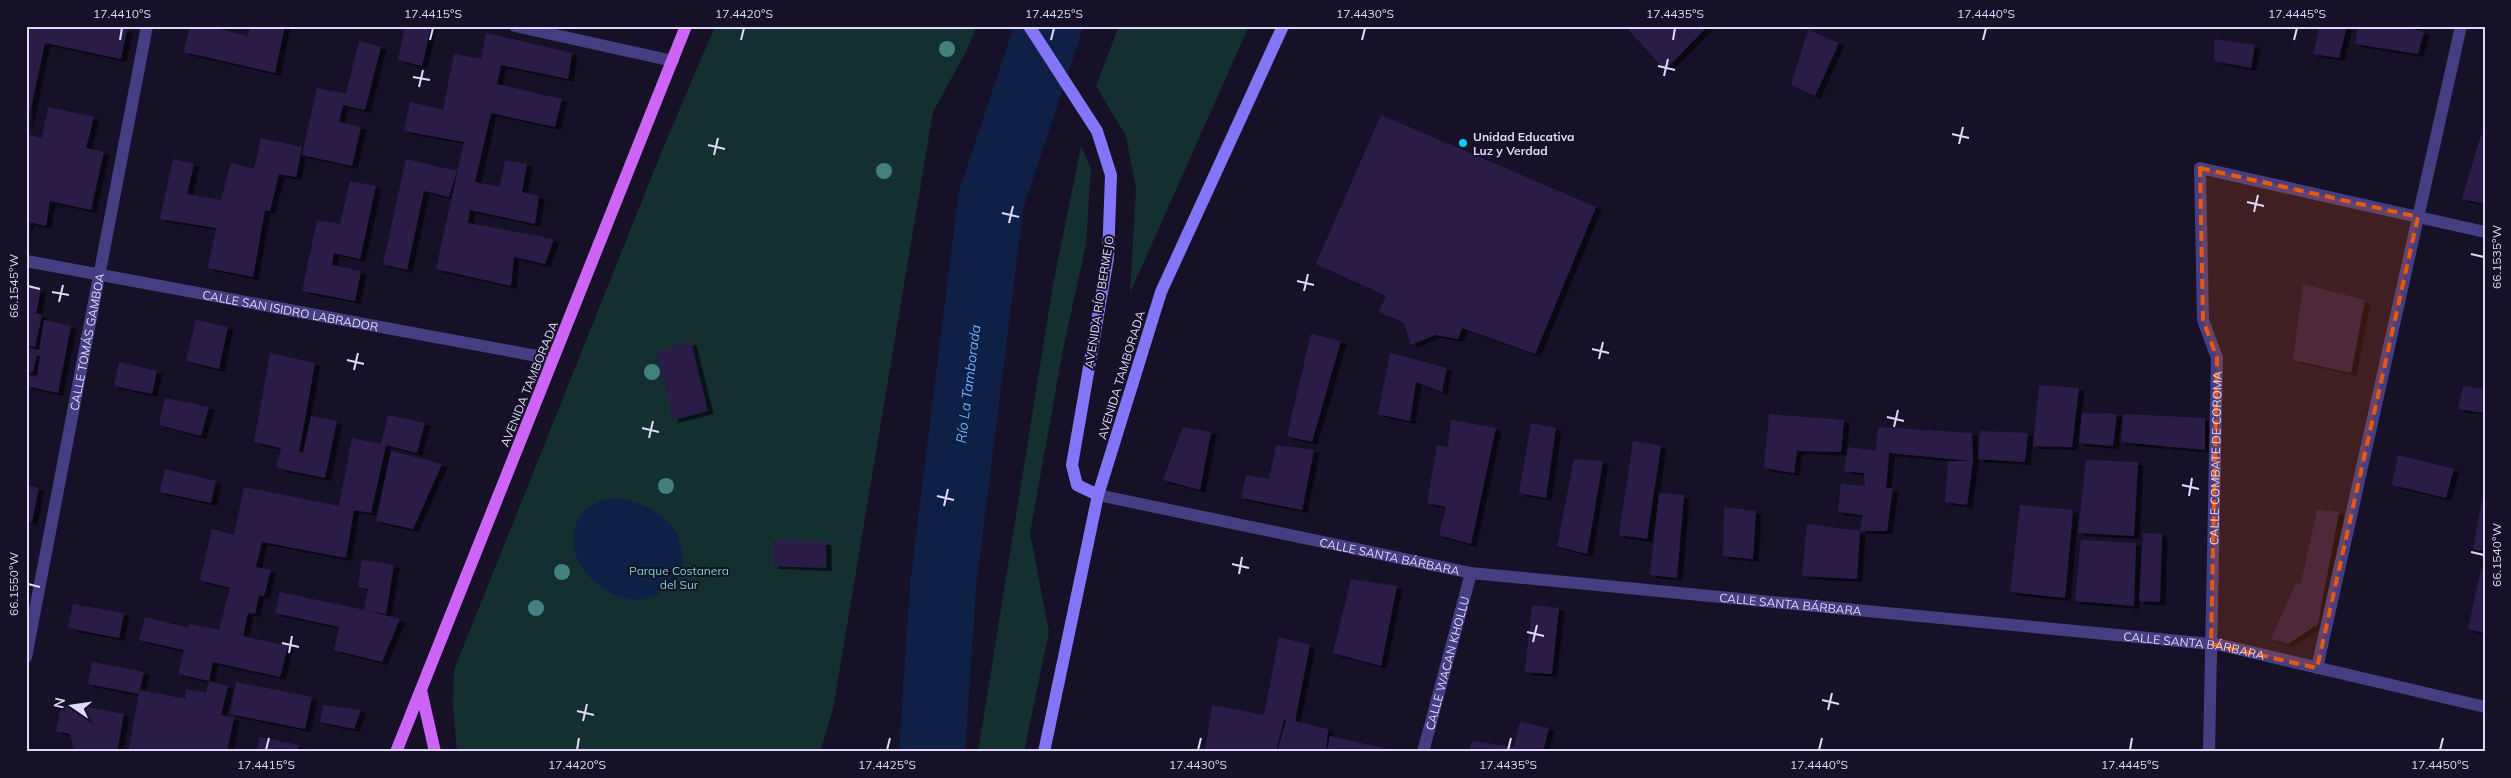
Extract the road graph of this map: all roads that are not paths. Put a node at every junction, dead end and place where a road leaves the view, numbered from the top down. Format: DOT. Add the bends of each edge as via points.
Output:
graph roads {
  1 [pos="147,26"];
  2 [pos="515,26"];
  3 [pos="686,26"];
  4 [pos="1029,26"];
  5 [pos="1283,26"];
  6 [pos="2461,26"];
  7 [pos="672,61"];
  8 [pos="2418,217"];
  9 [pos="2485,232"];
  10 [pos="26,261"];
  11 [pos="101,274"];
  12 [pos="553,360"];
  13 [pos="1098,495"];
  14 [pos="1470,573"];
  15 [pos="31,603"];
  16 [pos="2211,644"];
  17 [pos="26,657"];
  18 [pos="2317,668"];
  19 [pos="421,690"];
  20 [pos="2485,707"];
  21 [pos="396,752"];
  22 [pos="435,752"];
  23 [pos="1044,752"];
  24 [pos="1423,752"];
  25 [pos="2209,752"];
  1 -- 11 [label="street, CALLE TOMÁS GAMBOA"];
  2 -- 7 [label="street"];
  3 -- 7 [label="main road, AVENIDA TAMBORADA"];
  4 -- 13 [label="main road, AVENIDA RÍO BERMEJO" via="1097,131 1112,175 1108,258 1072,465 1076,485"];
  5 -- 13 [label="main road, AVENIDA TAMBORADA" via="1162,292"];
  6 -- 8 [label="street"];
  7 -- 12 [label="main road, AVENIDA TAMBORADA"];
  8 -- 9 [label="street"];
  8 -- 16 [label="street, CALLE COMBATE DE COROMA" via="2200,168 2203,320 2217,358"];
  8 -- 18 [label="street"];
  10 -- 11 [label="street, CALLE SAN ISIDRO LABRADOR"];
  11 -- 12 [label="street, CALLE SAN ISIDRO LABRADOR"];
  11 -- 15 [label="street, CALLE TOMÁS GAMBOA"];
  12 -- 19 [label="main road, AVENIDA TAMBORADA"];
  13 -- 14 [label="street, CALLE SANTA BÁRBARA"];
  13 -- 23 [label="main road, AVENIDA TAMBORADA"];
  14 -- 16 [label="street, CALLE SANTA BÁRBARA"];
  14 -- 24 [label="street, CALLE WACAN KHOLLU"];
  15 -- 17 [label="street, CALLE TOMÁS GAMBOA"];
  16 -- 18 [label="street, CALLE SANTA BÁRBARA"];
  16 -- 25 [label="street, CALLE COMBATE DE COROMA"];
  18 -- 20 [label="street, CALLE SANTA BÁRBARA"];
  19 -- 21 [label="main road, AVENIDA TAMBORADA"];
  19 -- 22 [label="main road"];
}
